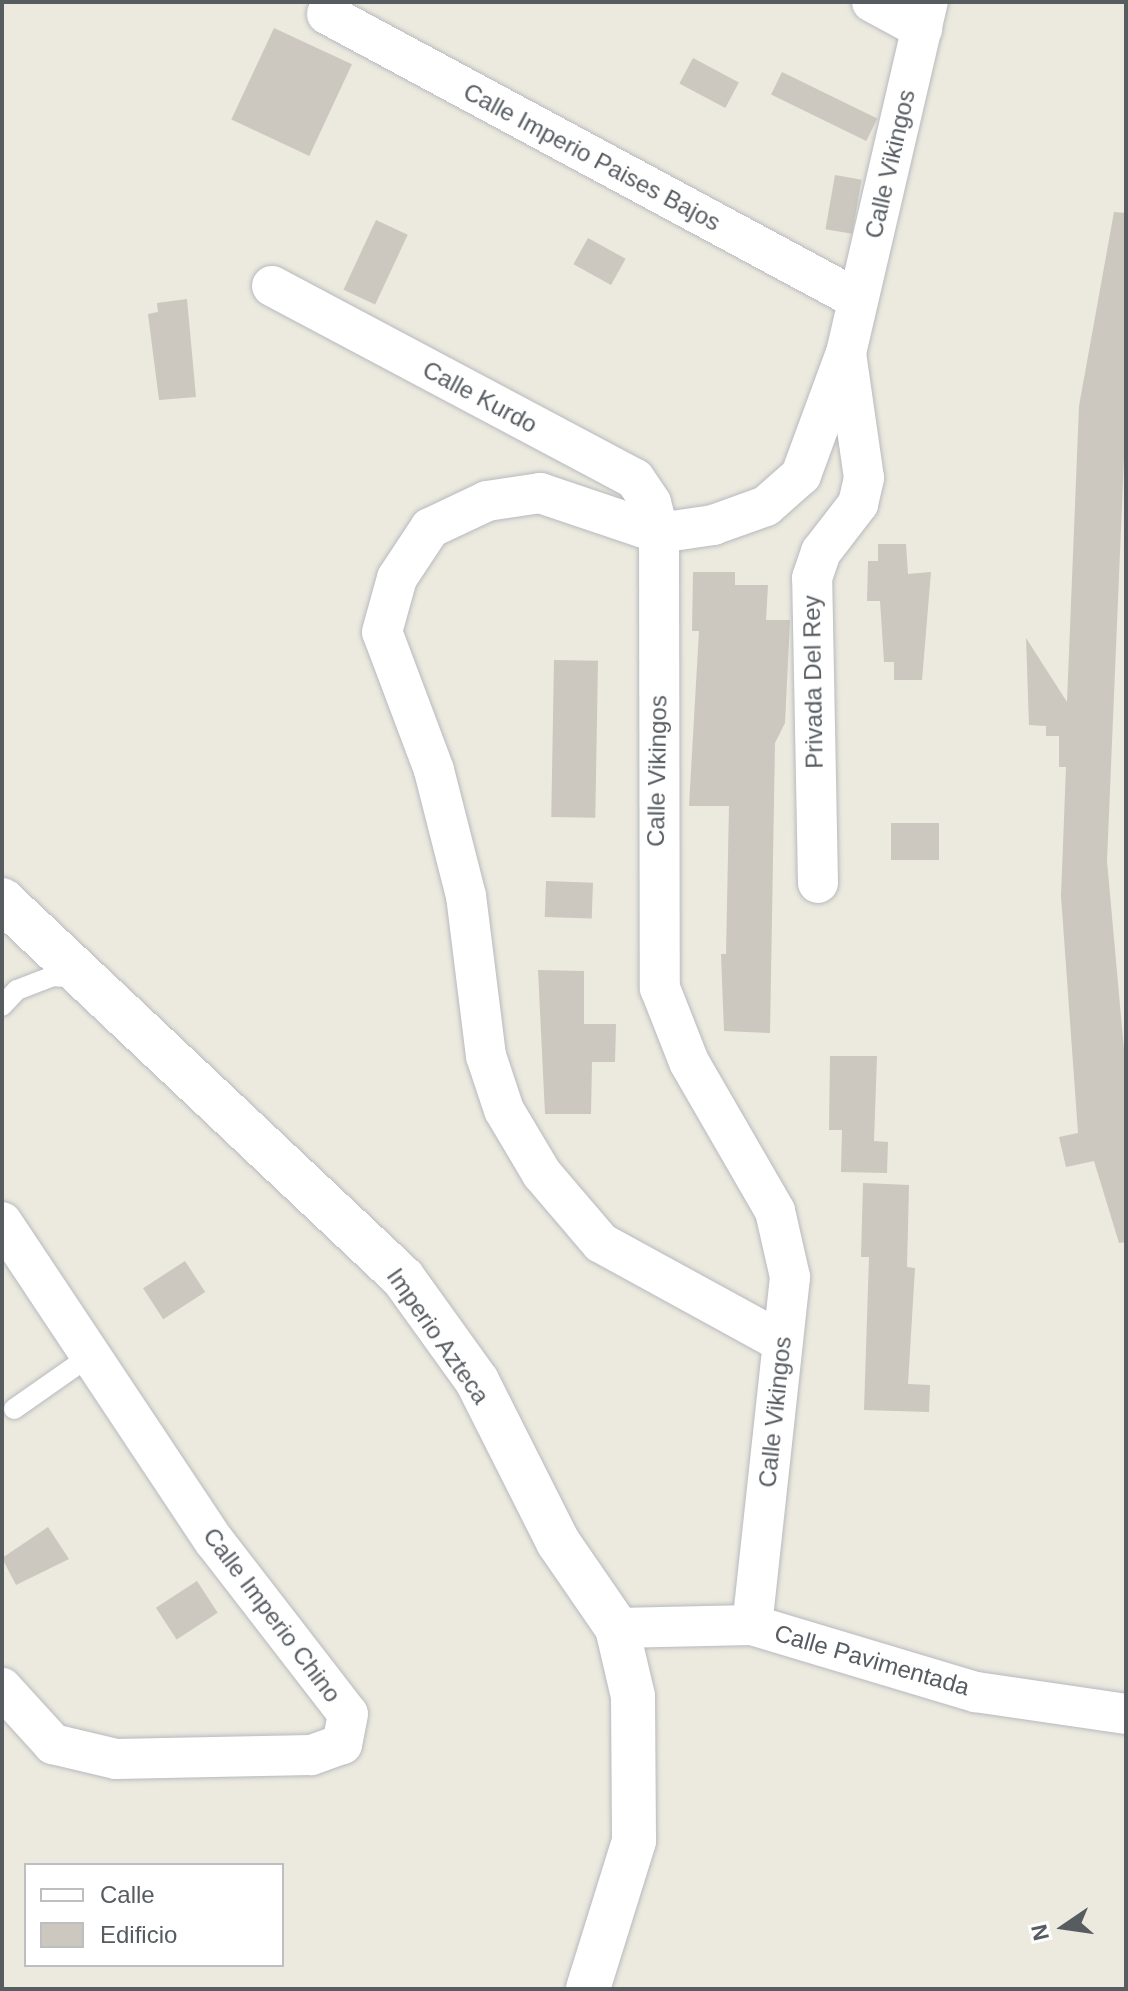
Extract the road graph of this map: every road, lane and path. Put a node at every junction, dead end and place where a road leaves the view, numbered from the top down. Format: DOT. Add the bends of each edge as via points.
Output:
graph roads {
  1 [pos="872,2"];
  2 [pos="327,14"];
  3 [pos="925,16"];
  4 [pos="272,286"];
  5 [pos="857,299"];
  6 [pos="846,353"];
  7 [pos="659,533"];
  8 [pos="818,883"];
  9 [pos="2,900"];
  10 [pos="87,978"];
  11 [pos="2,1006"];
  12 [pos="2,1222"];
  13 [pos="782,1342"];
  14 [pos="91,1355"];
  15 [pos="14,1409"];
  16 [pos="752,1625"];
  17 [pos="617,1628"];
  18 [pos="2,1688"];
  19 [pos="1126,1714"];
  20 [pos="588,1989"];
  1 -- 3 [label="street"];
  2 -- 5 [label="street, Calle Imperio Paises Bajos"];
  3 -- 5 [label="street, Calle Vikingos"];
  4 -- 7 [label="street, Calle Kurdo" via="635,479 651,503"];
  5 -- 6 [label="street, Calle Vikingos"];
  6 -- 7 [label="street, Calle Vikingos" via="801,475 766,506 713,525"];
  6 -- 8 [label="street, Privada Del Rey" via="864,478 858,504 821,552 812,578"];
  7 -- 13 [label="street, Calle Vikingos" via="660,988 689,1062 775,1211 790,1277"];
  7 -- 13 [label="street" via="540,493 487,501 430,528 397,578 382,632 434,770 466,896 486,1056 504,1110 542,1174 601,1243"];
  9 -- 10 [label="street, Imperio Azteca"];
  10 -- 11 [label="lane" via="53,976 17,990"];
  10 -- 17 [label="street, Imperio Azteca" via="403,1278 477,1381 558,1542"];
  12 -- 14 [label="street, Calle Imperio Chino"];
  13 -- 16 [label="street, Calle Vikingos"];
  14 -- 15 [label="lane"];
  14 -- 18 [label="street, Calle Imperio Chino" via="215,1542 348,1714 342,1744 311,1755 116,1759 53,1744"];
  16 -- 17 [label="street, Calle Pavimentada"];
  16 -- 19 [label="street, Calle Pavimentada" via="976,1692"];
  17 -- 20 [label="street, Imperio Azteca" via="633,1696 634,1841"];
}
